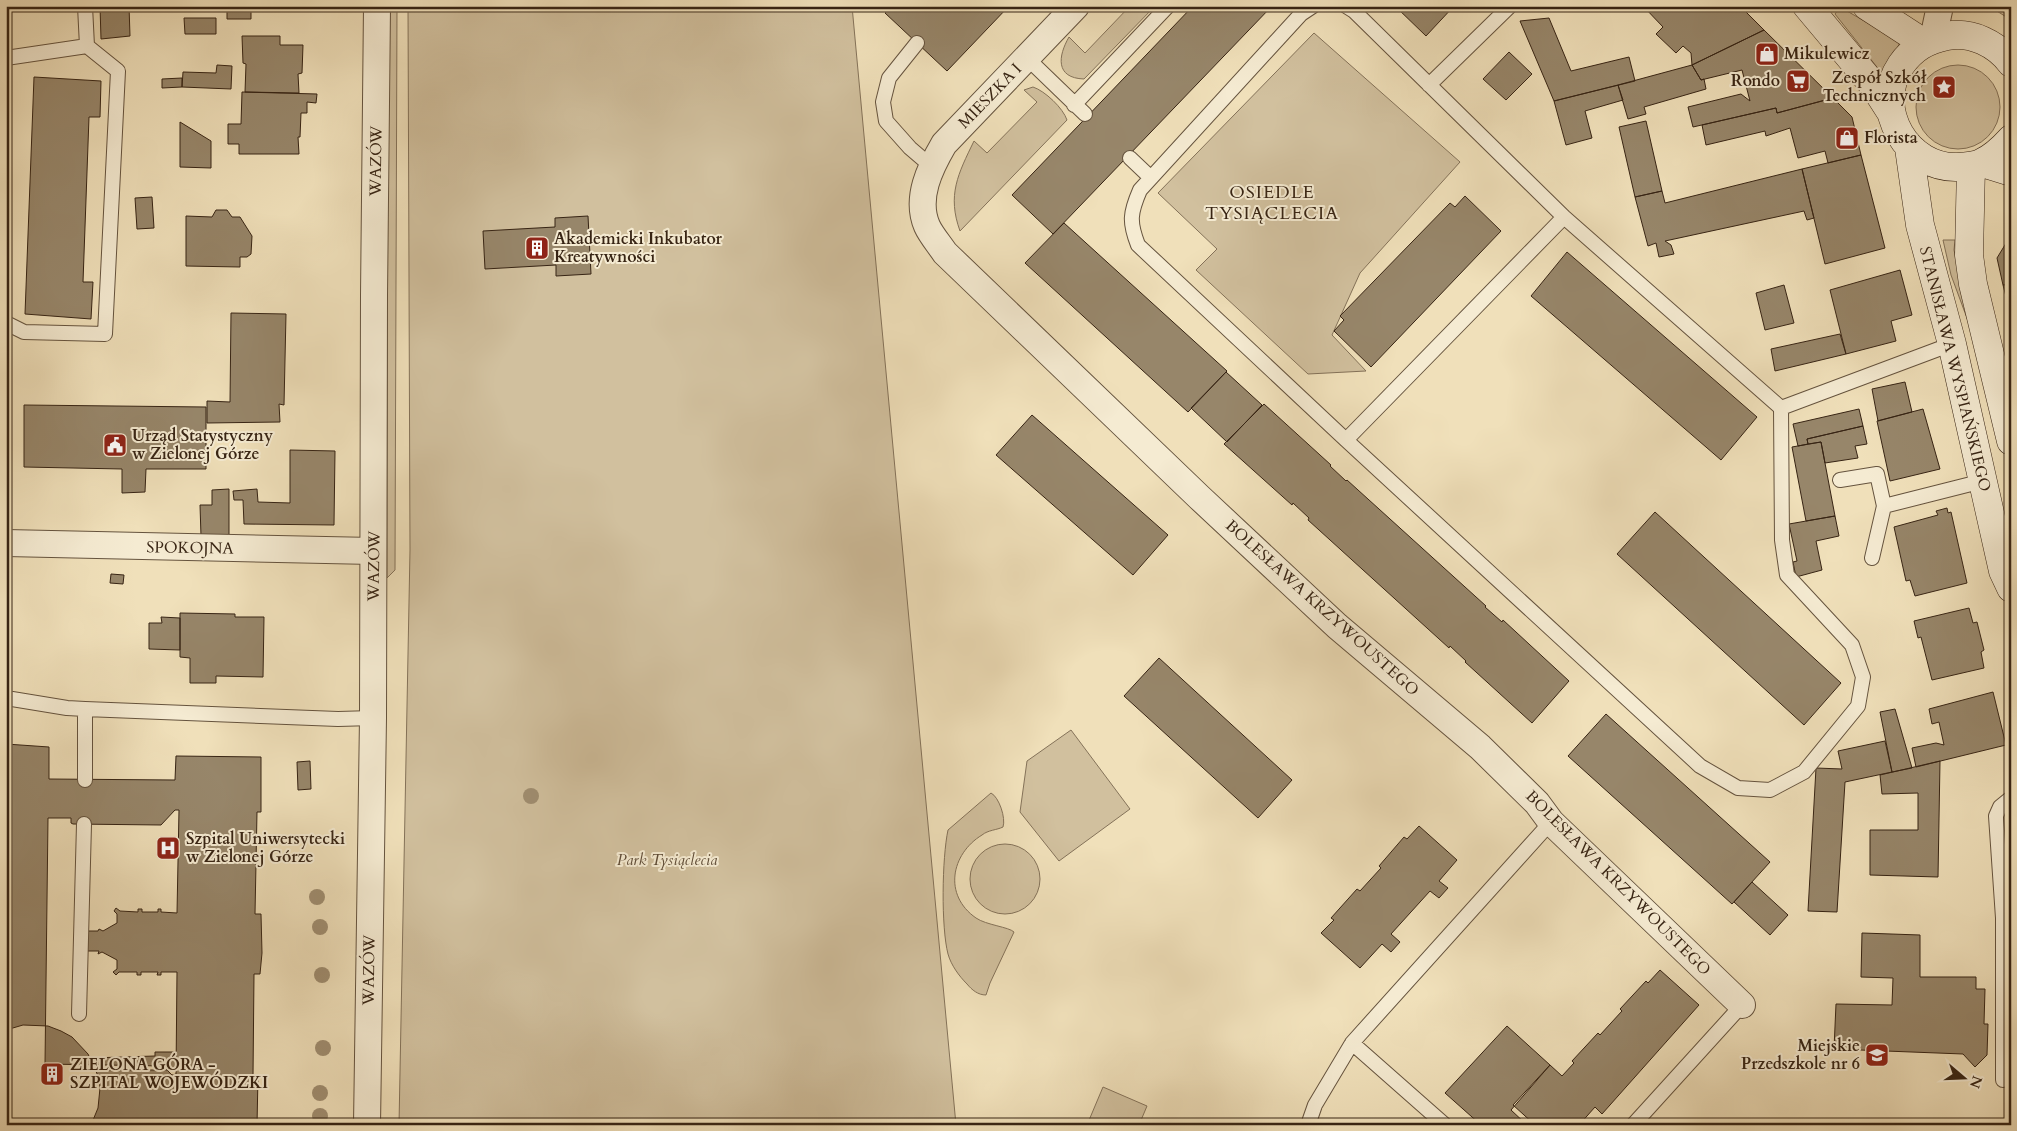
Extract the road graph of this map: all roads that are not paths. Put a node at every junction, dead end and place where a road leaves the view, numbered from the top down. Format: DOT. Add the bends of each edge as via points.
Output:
graph roads {
  1 [pos="84,6"];
  2 [pos="378,6"];
  3 [pos="1076,6"];
  4 [pos="1168,6"];
  5 [pos="1346,6"];
  6 [pos="1510,6"];
  7 [pos="1807,6"];
  8 [pos="1867,6"];
  9 [pos="1940,6"];
  10 [pos="1302,9"];
  11 [pos="1929,41"];
  12 [pos="917,43"];
  13 [pos="87,46"];
  14 [pos="6,58"];
  15 [pos="1027,58"];
  16 [pos="2011,63"];
  17 [pos="1429,85"];
  18 [pos="1890,111"];
  19 [pos="2011,139"];
  20 [pos="1908,148"];
  21 [pos="1130,158"];
  22 [pos="1977,164"];
  23 [pos="932,166"];
  24 [pos="2011,172"];
  25 [pos="1150,178"];
  26 [pos="922,198"];
  27 [pos="1564,218"];
  28 [pos="6,323"];
  29 [pos="1952,344"];
  30 [pos="1781,408"];
  31 [pos="1346,440"];
  32 [pos="2011,441"];
  33 [pos="1840,480"];
  34 [pos="1983,481"];
  35 [pos="1884,506"];
  36 [pos="6,543"];
  37 [pos="374,551"];
  38 [pos="1872,558"];
  39 [pos="2011,588"];
  40 [pos="6,698"];
  41 [pos="85,709"];
  42 [pos="373,718"];
  43 [pos="85,780"];
  44 [pos="2011,798"];
  45 [pos="1552,822"];
  46 [pos="84,824"];
  47 [pos="1742,1005"];
  48 [pos="79,1014"];
  49 [pos="1352,1043"];
  50 [pos="2003,1080"];
  51 [pos="367,1125"];
  52 [pos="1308,1125"];
  53 [pos="1444,1125"];
  54 [pos="1633,1125"];
  1 -- 13 [label="lane"];
  2 -- 37 [label="street, WAZÓW"];
  3 -- 15 [label="street, MIESZKA I"];
  4 -- 15 [label="lane" via="1080,110"];
  5 -- 17 [label="lane"];
  6 -- 17 [label="lane"];
  7 -- 18 [label="street" via="1874,86"];
  8 -- 11 [label="street"];
  9 -- 11 [label="street"];
  10 -- 25 [label="lane"];
  11 -- 16 [label="street" via="1954,34 1975,37 1994,46"];
  11 -- 18 [label="street" via="1908,55 1896,72 1890,91"];
  12 -- 23 [label="lane" via="889,78 883,102 886,121 910,148"];
  13 -- 14 [label="lane"];
  13 -- 28 [label="lane" via="118,70 105,334 24,332"];
  15 -- 23 [label="street, MIESZKA I" via="944,144"];
  17 -- 27 [label="lane"];
  18 -- 20 [label="street"];
  19 -- 22 [label="street" via="1999,152"];
  20 -- 22 [label="street" via="1927,161 1949,167"];
  20 -- 29 [label="street, STANISŁAWA WYSPIAŃSKIEGO" via="1920,225"];
  21 -- 25 [label="lane"];
  22 -- 24 [label="street"];
  22 -- 32 [label="street" via="1969,255"];
  23 -- 26 [label="street, MIESZKA I"];
  25 -- 31 [label="lane" via="1132,208 1131,227 1138,245"];
  26 -- 45 [label="street, BOLESŁAWA KRZYWOUSTEGO" via="926,226 945,252 1337,626 1480,747 1537,802"];
  27 -- 30 [label="lane"];
  27 -- 31 [label="lane"];
  29 -- 30 [label="lane"];
  29 -- 34 [label="street, STANISŁAWA WYSPIAŃSKIEGO"];
  30 -- 31 [label="lane" via="1782,540 1787,575 1852,645 1863,677 1858,706 1804,772 1770,790 1738,788 1700,766"];
  33 -- 35 [label="lane" via="1876,474"];
  34 -- 35 [label="lane"];
  34 -- 39 [label="street, STANISŁAWA WYSPIAŃSKIEGO" via="2003,571"];
  35 -- 38 [label="lane"];
  36 -- 37 [label="street, SPOKOJNA"];
  37 -- 42 [label="street, WAZÓW"];
  40 -- 41 [label="lane"];
  41 -- 42 [label="lane"];
  41 -- 43 [label="lane"];
  42 -- 51 [label="street, WAZÓW"];
  44 -- 50 [label="lane" via="2000,807 1996,816 2003,918"];
  45 -- 47 [label="street, BOLESŁAWA KRZYWOUSTEGO"];
  45 -- 49 [label="lane"];
  46 -- 48 [label="lane"];
  47 -- 54 [label="lane"];
  49 -- 52 [label="lane" via="1315,1105"];
  49 -- 53 [label="lane"];
}
